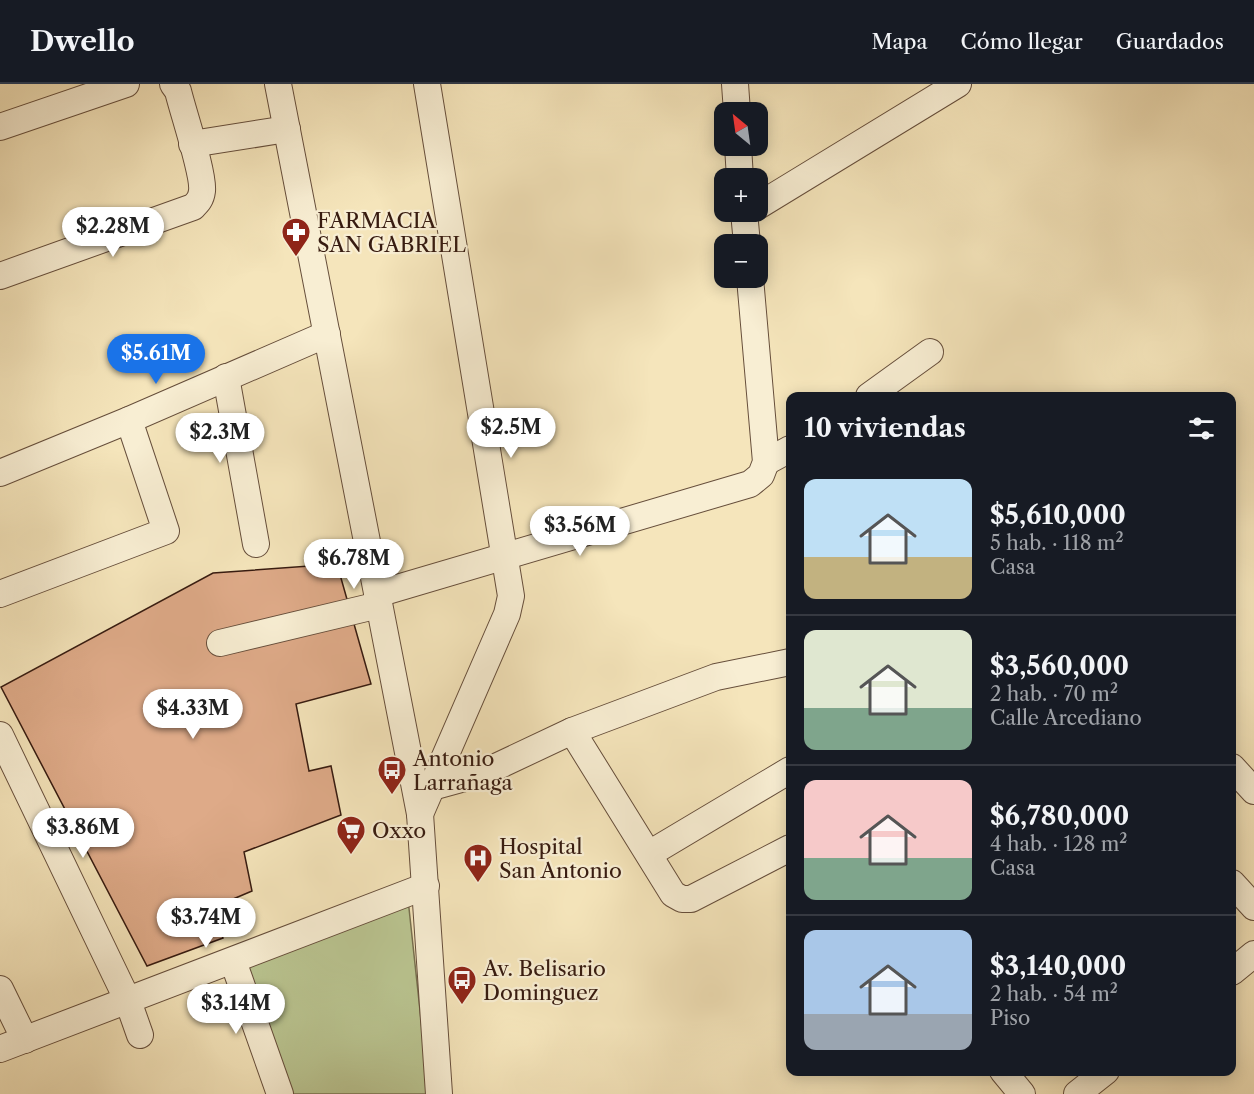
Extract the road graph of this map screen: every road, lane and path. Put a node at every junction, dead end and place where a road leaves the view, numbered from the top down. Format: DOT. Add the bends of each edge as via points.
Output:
graph roads {
  1 [pos="126,84"];
  2 [pos="173,84"];
  3 [pos="280,84"];
  4 [pos="427,84"];
  5 [pos="735,84"];
  6 [pos="958,84"];
  7 [pos="736,102"];
  8 [pos="0,127"];
  9 [pos="287,129"];
  10 [pos="192,144"];
  11 [pos="768,199"];
  12 [pos="0,276"];
  13 [pos="751,288"];
  14 [pos="327,334"];
  15 [pos="930,352"];
  16 [pos="226,377"];
  17 [pos="875,392"];
  18 [pos="129,420"];
  19 [pos="786,451"];
  20 [pos="766,462"];
  21 [pos="0,473"];
  22 [pos="256,544"];
  23 [pos="506,556"];
  24 [pos="0,594"];
  25 [pos="378,599"];
  26 [pos="220,643"];
  27 [pos="786,663"];
  28 [pos="572,730"];
  29 [pos="0,735"];
  30 [pos="1236,771"];
  31 [pos="786,772"];
  32 [pos="432,786"];
  33 [pos="1254,791"];
  34 [pos="420,814"];
  35 [pos="786,850"];
  36 [pos="649,854"];
  37 [pos="426,886"];
  38 [pos="1236,887"];
  39 [pos="1254,907"];
  40 [pos="1254,954"];
  41 [pos="233,962"];
  42 [pos="1236,969"];
  43 [pos="0,989"];
  44 [pos="128,1001"];
  45 [pos="140,1035"];
  46 [pos="25,1040"];
  47 [pos="0,1049"];
  48 [pos="1007,1076"];
  49 [pos="1100,1076"];
  50 [pos="280,1094"];
  51 [pos="439,1094"];
  52 [pos="1022,1094"];
  53 [pos="1077,1094"];
  1 -- 8 [label="street"];
  2 -- 10 [label="street"];
  3 -- 9 [label="street"];
  4 -- 23 [label="street"];
  5 -- 7 [label="street"];
  6 -- 11 [label="street"];
  9 -- 10 [label="street"];
  9 -- 14 [label="street"];
  10 -- 12 [label="street" via="203,188 193,207"];
  13 -- 20 [label="street"];
  14 -- 16 [label="street"];
  14 -- 25 [label="street"];
  15 -- 17 [label="street"];
  16 -- 18 [label="street"];
  16 -- 22 [label="street"];
  18 -- 21 [label="street"];
  18 -- 24 [label="street" via="165,531"];
  19 -- 20 [label="street"];
  20 -- 23 [label="street" via="761,476 750,484"];
  23 -- 25 [label="street"];
  23 -- 32 [label="street" via="511,596 507,614"];
  25 -- 26 [label="street"];
  25 -- 34 [label="street"];
  27 -- 28 [label="street" via="716,677"];
  28 -- 32 [label="street" via="483,773"];
  28 -- 36 [label="street"];
  29 -- 44 [label="street"];
  30 -- 33 [label="street"];
  31 -- 36 [label="street"];
  32 -- 34 [label="street"];
  34 -- 37 [label="street"];
  35 -- 36 [label="street" via="692,899 673,894"];
  37 -- 41 [label="street"];
  37 -- 51 [label="street"];
  38 -- 39 [label="street"];
  40 -- 42 [label="street"];
  41 -- 44 [label="street"];
  41 -- 50 [label="street"];
  43 -- 46 [label="street"];
  44 -- 45 [label="street"];
  44 -- 46 [label="street"];
  46 -- 47 [label="street"];
  48 -- 52 [label="street"];
  49 -- 53 [label="street"];
}
